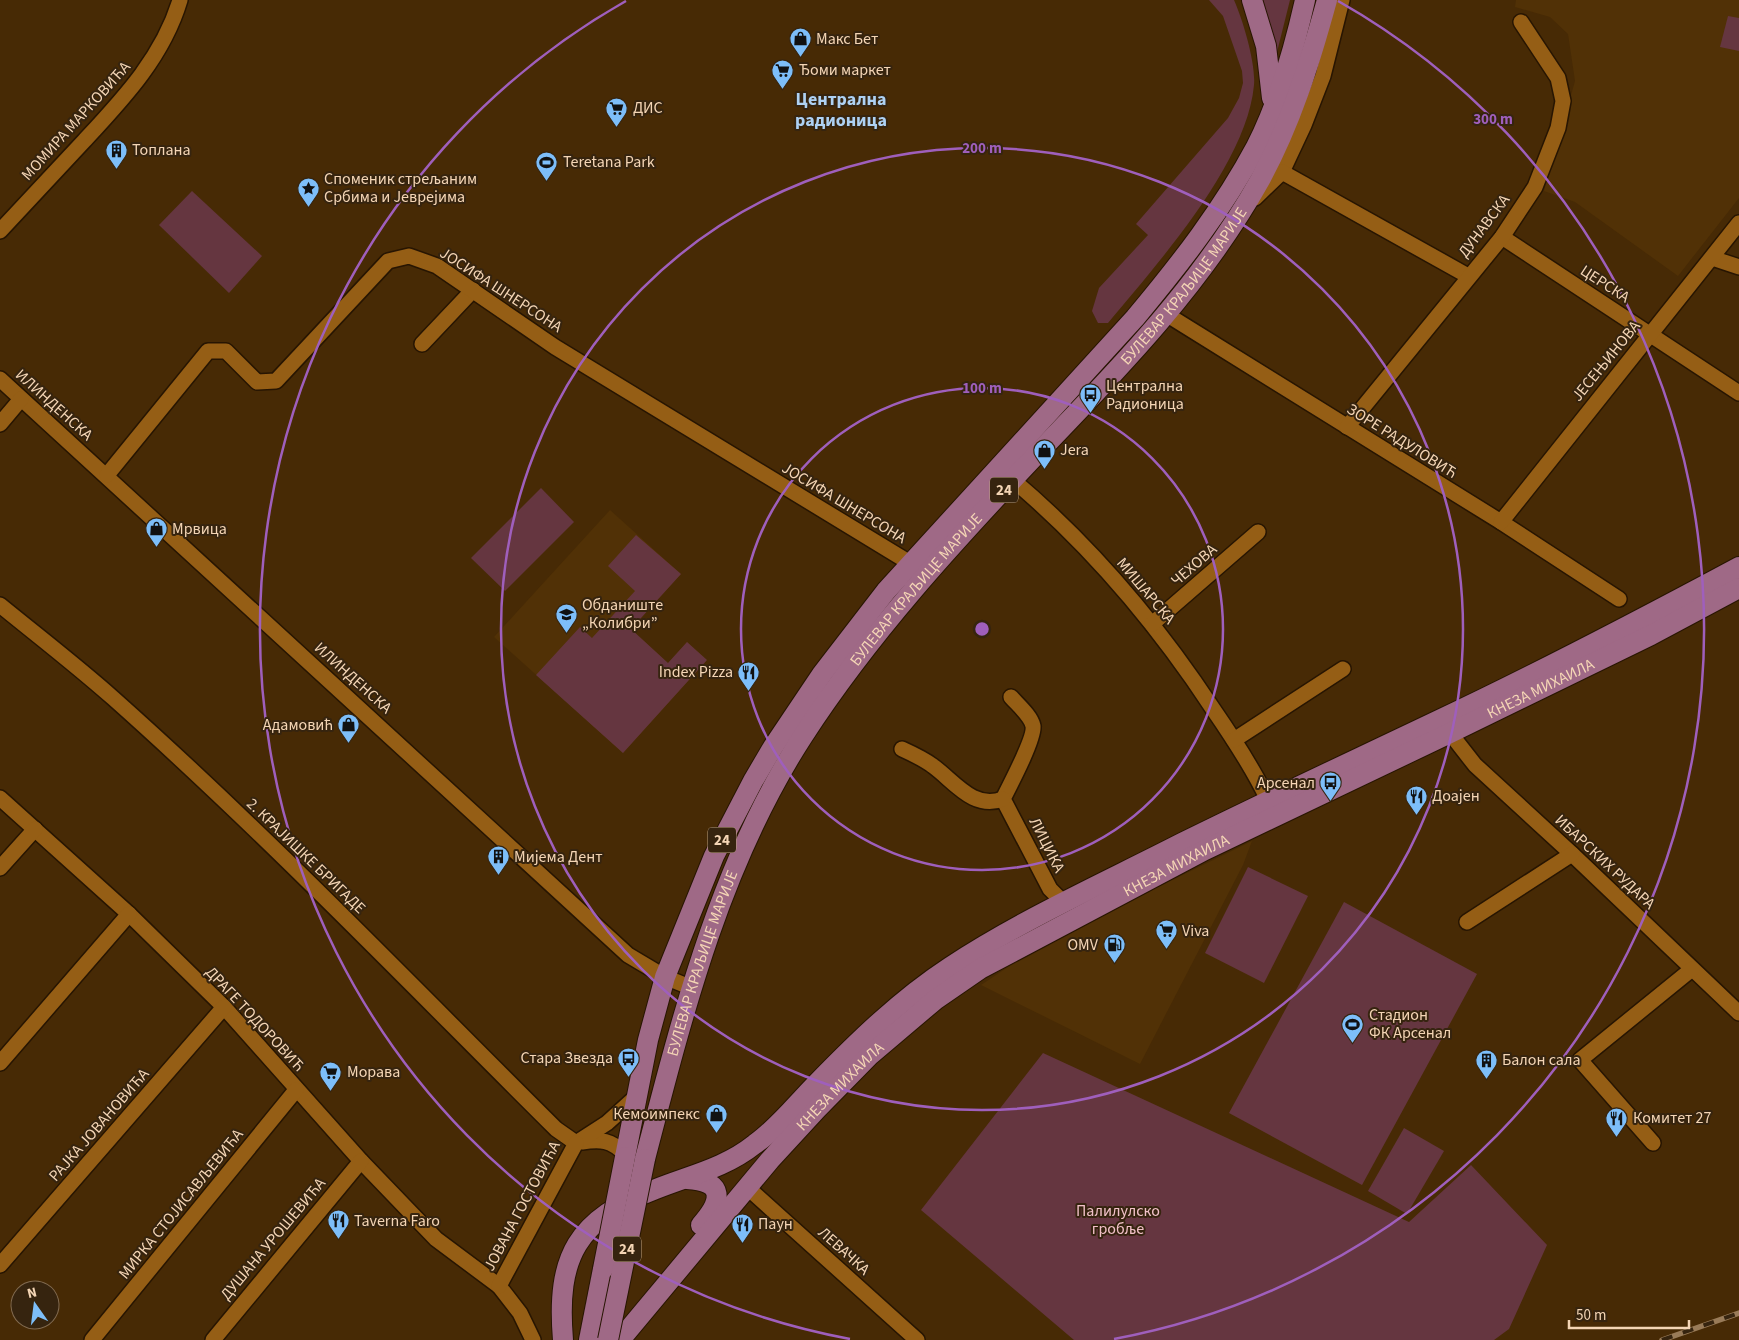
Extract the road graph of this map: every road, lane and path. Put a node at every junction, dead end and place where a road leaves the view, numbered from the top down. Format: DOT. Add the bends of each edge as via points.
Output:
graph roads {
  1 [pos="180,0"];
  2 [pos="1252,0"];
  3 [pos="1305,0"];
  4 [pos="1327,0"];
  5 [pos="1342,0"];
  6 [pos="1521,22"];
  7 [pos="1273,107"];
  8 [pos="1282,172"];
  9 [pos="1239,213"];
  10 [pos="1739,223"];
  11 [pos="0,232"];
  12 [pos="1502,237"];
  13 [pos="1712,258"];
  14 [pos="1739,268"];
  15 [pos="1468,276"];
  16 [pos="472,290"];
  17 [pos="1166,314"];
  18 [pos="1650,335"];
  19 [pos="422,344"];
  20 [pos="0,379"];
  21 [pos="1739,393"];
  22 [pos="21,399"];
  23 [pos="0,424"];
  24 [pos="1347,428"];
  25 [pos="106,475"];
  26 [pos="1013,480"];
  27 [pos="1501,522"];
  28 [pos="1258,532"];
  29 [pos="910,563"];
  30 [pos="1739,567"];
  31 [pos="1739,588"];
  32 [pos="1619,600"];
  33 [pos="0,605"];
  34 [pos="1152,624"];
  35 [pos="1343,669"];
  36 [pos="1011,697"];
  37 [pos="1450,733"];
  38 [pos="1234,740"];
  39 [pos="902,749"];
  40 [pos="0,798"];
  41 [pos="1003,799"];
  42 [pos="1268,800"];
  43 [pos="35,828"];
  44 [pos="1572,854"];
  45 [pos="0,868"];
  46 [pos="1064,903"];
  47 [pos="129,914"];
  48 [pos="1467,922"];
  49 [pos="1692,969"];
  50 [pos="665,977"];
  51 [pos="692,988"];
  52 [pos="224,1007"];
  53 [pos="1739,1013"];
  54 [pos="0,1063"];
  55 [pos="296,1090"];
  56 [pos="639,1094"];
  57 [pos="765,1137"];
  58 [pos="576,1143"];
  59 [pos="1653,1143"];
  60 [pos="625,1155"];
  61 [pos="361,1161"];
  62 [pos="688,1178"];
  63 [pos="748,1188"];
  64 [pos="692,1253"];
  65 [pos="0,1265"];
  66 [pos="498,1286"];
  67 [pos="92,1340"];
  68 [pos="212,1340"];
  69 [pos="533,1340"];
  70 [pos="563,1340"];
  71 [pos="589,1340"];
  72 [pos="608,1340"];
  73 [pos="620,1340"];
  74 [pos="917,1340"];
  1 -- 11 [label="street, МОМИРА МАРКОВИЋА" via="174,22 152,61 121,101"];
  2 -- 7 [label="main road" via="1266,46"];
  3 -- 7 [label="main road, БУЛЕВАР КРАЉИЦЕ МАРИЈЕ / 24"];
  4 -- 9 [label="main road, БУЛЕВАР КРАЉИЦЕ МАРИЈЕ / 24" via="1284,133"];
  5 -- 8 [label="street" via="1323,76"];
  6 -- 12 [label="street, ДУНАВСКА" via="1558,78 1563,101 1558,128 1535,187"];
  7 -- 29 [label="main road, БУЛЕВАР КРАЉИЦЕ МАРИЈЕ / 24" via="1256,146 1221,208 1165,282 1074,387"];
  8 -- 9 [label="street"];
  8 -- 15 [label="street"];
  9 -- 17 [label="main road, БУЛЕВАР КРАЉИЦЕ МАРИЈЕ / 24"];
  10 -- 13 [label="street, ЈЕСЕЊИНОВА"];
  12 -- 15 [label="street, ДУНАВСКА"];
  12 -- 18 [label="street, ЦЕРСКА"];
  13 -- 14 [label="street"];
  13 -- 18 [label="street, ЈЕСЕЊИНОВА"];
  15 -- 24 [label="street, ДУНАВСКА"];
  16 -- 19 [label="street"];
  16 -- 25 [label="street, ЈОСИФА ШНЕРСОНА" via="437,266 409,256 388,260 276,381 257,382 226,351 208,351"];
  16 -- 29 [label="street, ЈОСИФА ШНЕРСОНА" via="620,387"];
  17 -- 24 [label="street, ЗОРЕ РАДУЛОВИЋ"];
  17 -- 26 [label="main road, БУЛЕВАР КРАЉИЦЕ МАРИЈЕ / 24"];
  18 -- 21 [label="street, ЦЕРСКА"];
  18 -- 27 [label="street, ЈЕСЕЊИНОВА"];
  20 -- 22 [label="street, ИЛИНДЕНСКА"];
  22 -- 23 [label="street"];
  22 -- 25 [label="street, ИЛИНДЕНСКА"];
  24 -- 27 [label="street, ЗОРЕ РАДУЛОВИЋ"];
  25 -- 50 [label="street, ИЛИНДЕНСКА" via="628,955"];
  26 -- 34 [label="street, МИШАРСКА" via="1124,588"];
  26 -- 51 [label="main road, БУЛЕВАР КРАЉИЦЕ МАРИЈЕ / 24" via="885,624 803,736 743,846"];
  27 -- 32 [label="street, ЗОРЕ РАДУЛОВИЋ"];
  28 -- 34 [label="street, ЧЕХОВА"];
  29 -- 50 [label="main road, БУЛЕВАР КРАЉИЦЕ МАРИЈЕ / 24" via="822,674 753,781 705,877"];
  30 -- 42 [label="main road, КНЕЗА МИХАИЛА" via="1643,619 1440,720"];
  31 -- 37 [label="main road, КНЕЗА МИХАИЛА" via="1651,635"];
  33 -- 58 [label="street, 2. КРАЈИШКЕ БРИГАДЕ" via="112,697 204,782 556,1129"];
  34 -- 38 [label="street, МИШАРСКА"];
  35 -- 38 [label="street"];
  36 -- 41 [label="street" via="1033,730"];
  37 -- 44 [label="street, ИБАРСКИХ РУДАРА" via="1475,765"];
  37 -- 63 [label="main road, КНЕЗА МИХАИЛА" via="1205,850 980,969 935,1000 870,1055 770,1160"];
  38 -- 42 [label="street, МИШАРСКА"];
  39 -- 41 [label="street" via="932,765 978,801 994,803"];
  40 -- 43 [label="street, ДРАГЕ ТОДОРОВИЋ"];
  41 -- 46 [label="street, ЛИЦИКА" via="1050,889"];
  42 -- 46 [label="main road, КНЕЗА МИХАИЛА"];
  43 -- 45 [label="street"];
  43 -- 47 [label="street, ДРАГЕ ТОДОРОВИЋ"];
  44 -- 48 [label="street"];
  44 -- 49 [label="street, ИБАРСКИХ РУДАРА"];
  46 -- 57 [label="main road, КНЕЗА МИХАИЛА" via="998,937 929,982 868,1032"];
  47 -- 52 [label="street, ДРАГЕ ТОДОРОВИЋ"];
  47 -- 54 [label="street"];
  49 -- 53 [label="street, ИБАРСКИХ РУДАРА"];
  49 -- 59 [label="street" via="1580,1060"];
  50 -- 51 [label="street, ИЛИНДЕНСКА"];
  50 -- 56 [label="main road, БУЛЕВАР КРАЉИЦЕ МАРИЈЕ / 24"];
  51 -- 72 [label="main road, БУЛЕВАР КРАЉИЦЕ МАРИЈЕ / 24, bridge" via="645,1159"];
  52 -- 55 [label="street, ДРАГЕ ТОДОРОВИЋ"];
  52 -- 65 [label="street, РАЈКА ЈОВАНОВИЋА"];
  55 -- 61 [label="street, ДРАГЕ ТОДОРОВИЋ"];
  55 -- 67 [label="street, МИРКА СТОЈИСАВЉЕВИЋА"];
  56 -- 58 [label="street" via="607,1123"];
  56 -- 60 [label="main road, БУЛЕВАР КРАЉИЦЕ МАРИЈЕ / 24"];
  57 -- 62 [label="main road" via="736,1158"];
  57 -- 63 [label="main road" via="761,1151 748,1167"];
  58 -- 60 [label="street" via="608,1141"];
  58 -- 66 [label="street, ЈОВАНА ГОСТОВИЋА"];
  60 -- 71 [label="main road, 24, bridge"];
  61 -- 66 [label="street, ДРАГЕ ТОДОРОВИЋ" via="436,1239"];
  61 -- 68 [label="street, ДУШАНА УРОШЕВИЋА"];
  62 -- 64 [label="main road" via="700,1179 714,1186 717,1193 715,1208 695,1234"];
  62 -- 70 [label="main road" via="623,1203 587,1229 569,1260 563,1279"];
  63 -- 64 [label="main road, КНЕЗА МИХАИЛА"];
  63 -- 74 [label="street, ЛЕВАЧКА"];
  64 -- 73 [label="main road, КНЕЗА МИХАИЛА"];
  66 -- 69 [label="street, ДРАГЕ ТОДОРОВИЋ" via="520,1313"];
}
